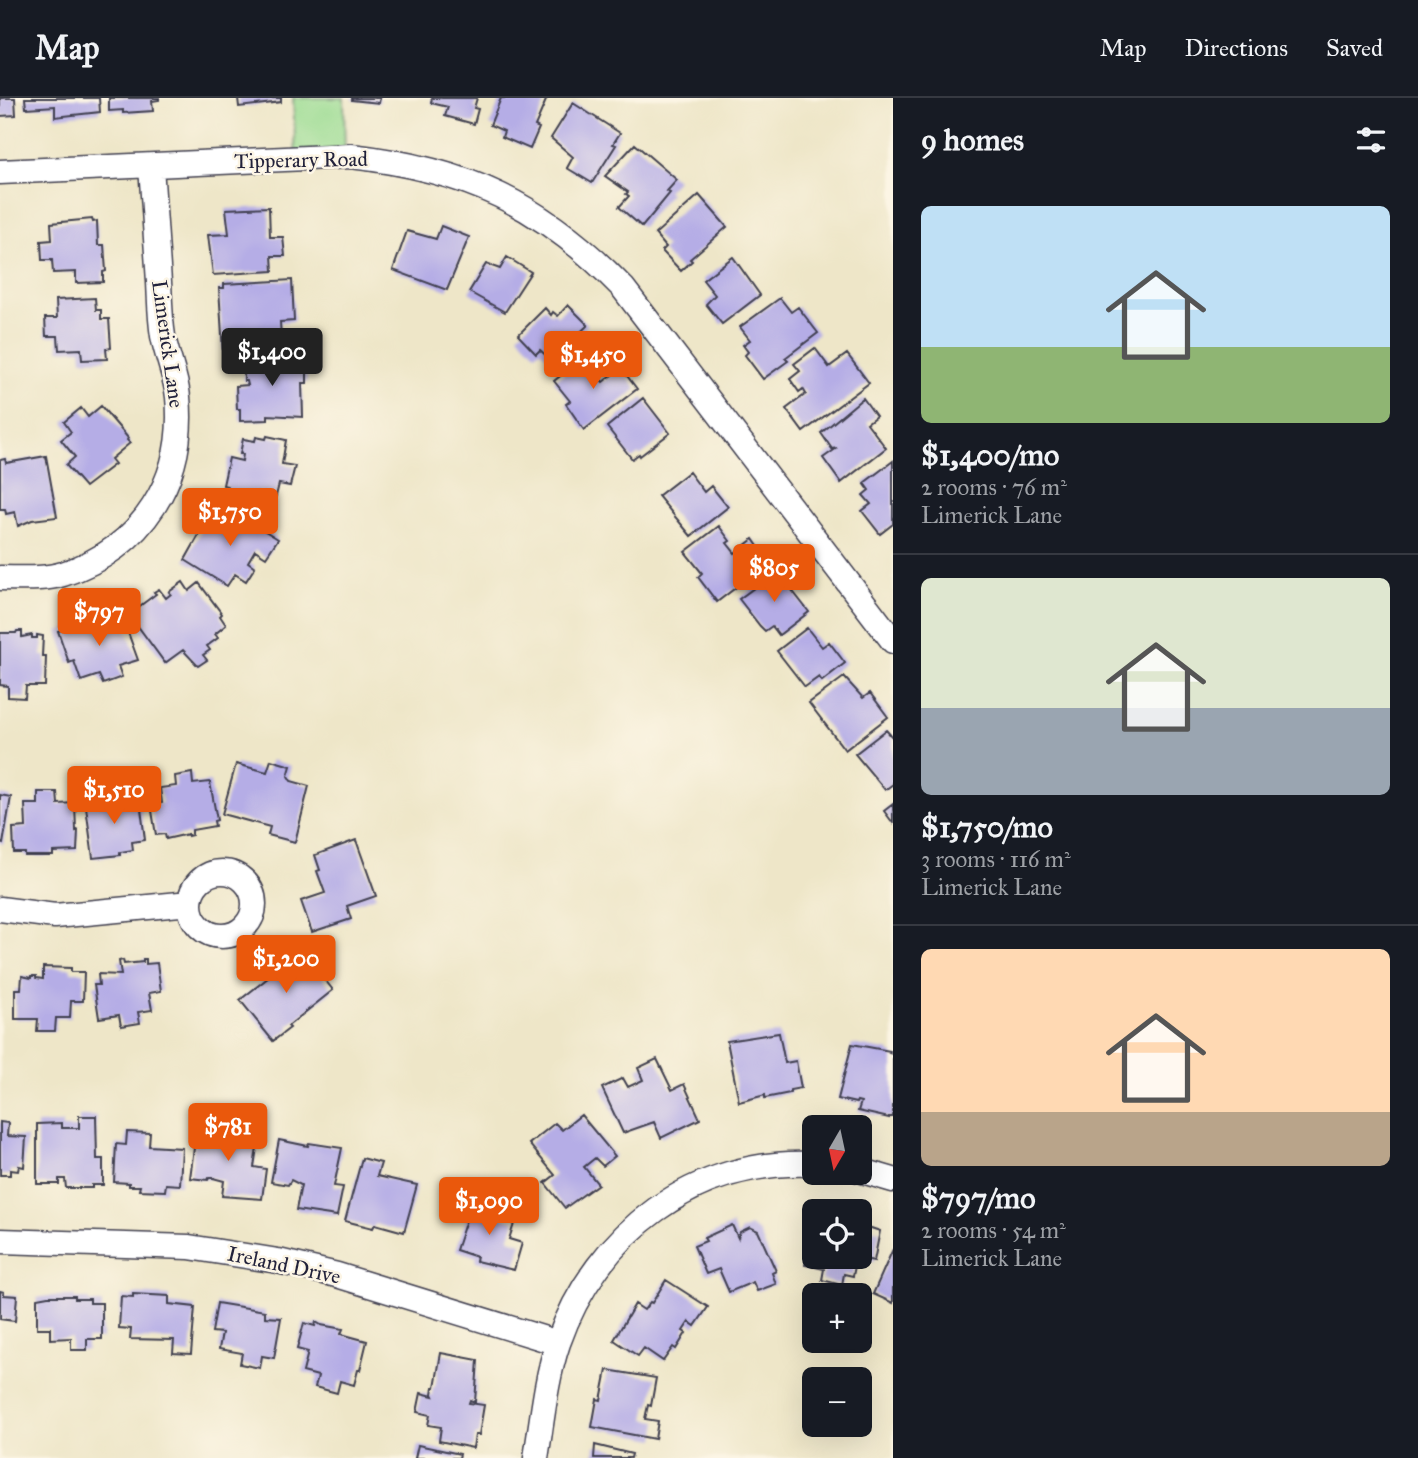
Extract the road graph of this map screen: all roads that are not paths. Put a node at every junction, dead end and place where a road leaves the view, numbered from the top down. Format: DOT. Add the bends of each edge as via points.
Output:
graph roads {
  1 [pos="151,166"];
  2 [pos="0,172"];
  3 [pos="0,578"];
  4 [pos="893,641"];
  5 [pos="190,902"];
  6 [pos="0,909"];
  7 [pos="802,1163"];
  8 [pos="872,1174"];
  9 [pos="893,1180"];
  10 [pos="0,1241"];
  11 [pos="558,1343"];
  12 [pos="536,1458"];
  1 -- 2 [label="street, Tipperary Road"];
  1 -- 3 [label="street, Limerick Lane" via="163,336 178,399 178,438 166,486 150,515 130,537 101,556 63,574"];
  1 -- 4 [label="street, Tipperary Road" via="351,156 443,172 530,210 595,259 623,288"];
  5 -- 6 [label="street" via="55,916"];
  7 -- 11 [label="street" via="753,1167 713,1178 647,1215 594,1270"];
  8 -- 9 [label="street"];
  10 -- 11 [label="street, Ireland Drive" via="189,1247 278,1261"];
  11 -- 12 [label="street"];
}
